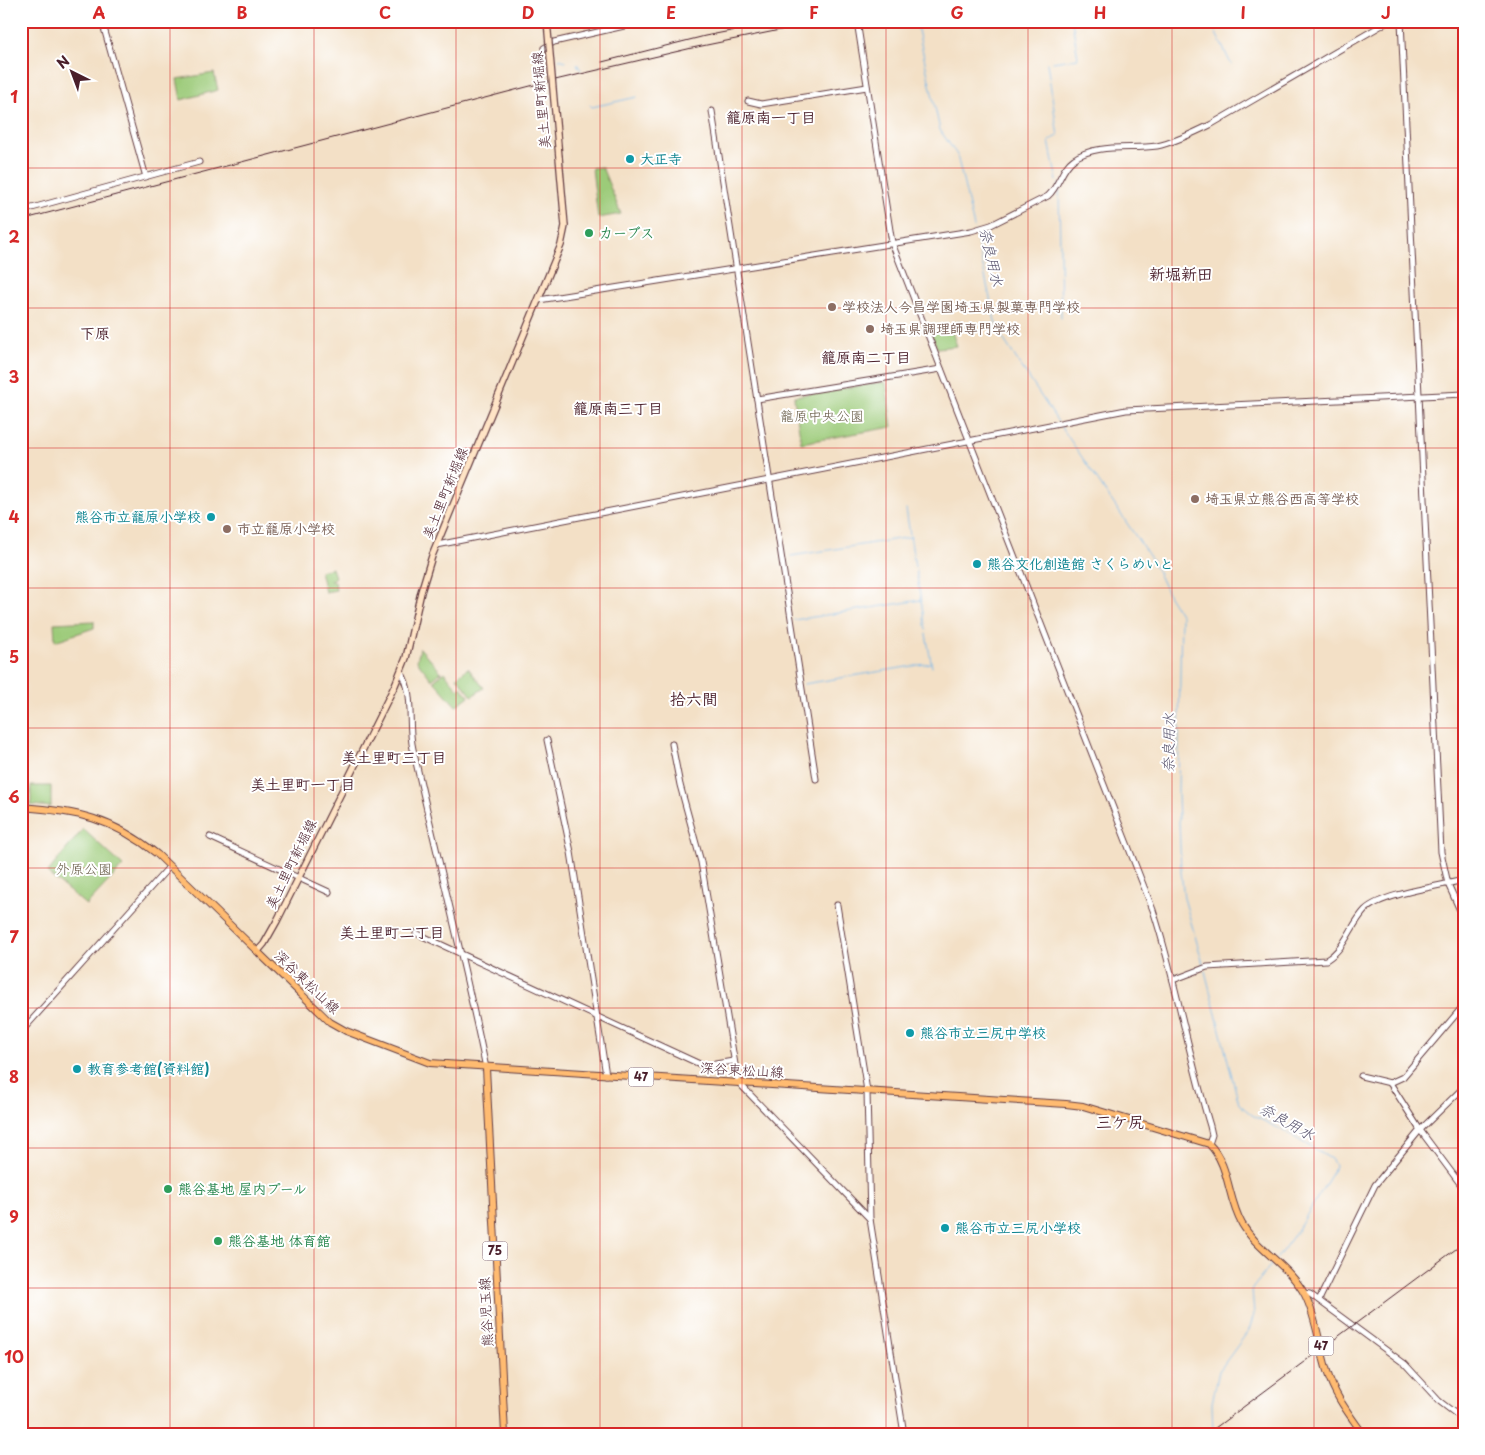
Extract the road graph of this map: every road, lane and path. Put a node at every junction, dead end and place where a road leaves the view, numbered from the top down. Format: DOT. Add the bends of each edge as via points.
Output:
graph roads {
  1 [pos="102,21"];
  2 [pos="547,21"];
  3 [pos="646,21"];
  4 [pos="857,21"];
  5 [pos="1389,21"];
  6 [pos="1401,21"];
  7 [pos="544,48"];
  8 [pos="866,87"];
  9 [pos="748,101"];
  10 [pos="712,111"];
  11 [pos="199,162"];
  12 [pos="146,177"];
  13 [pos="21,212"];
  14 [pos="892,243"];
  15 [pos="736,268"];
  16 [pos="539,300"];
  17 [pos="941,369"];
  18 [pos="1464,394"];
  19 [pos="1420,396"];
  20 [pos="757,399"];
  21 [pos="969,442"];
  22 [pos="770,481"];
  23 [pos="437,545"];
  24 [pos="401,672"];
  25 [pos="547,740"];
  26 [pos="672,744"];
  27 [pos="816,779"];
  28 [pos="21,807"];
  29 [pos="210,837"];
  30 [pos="169,867"];
  31 [pos="298,878"];
  32 [pos="1464,880"];
  33 [pos="1448,884"];
  34 [pos="329,892"];
  35 [pos="837,905"];
  36 [pos="1464,919"];
  37 [pos="416,933"];
  38 [pos="258,951"];
  39 [pos="461,953"];
  40 [pos="1173,980"];
  41 [pos="1464,1005"];
  42 [pos="597,1016"];
  43 [pos="21,1032"];
  44 [pos="733,1061"];
  45 [pos="486,1068"];
  46 [pos="606,1076"];
  47 [pos="1361,1076"];
  48 [pos="738,1082"];
  49 [pos="1390,1082"];
  50 [pos="1464,1087"];
  51 [pos="867,1091"];
  52 [pos="1420,1130"];
  53 [pos="1209,1144"];
  54 [pos="1464,1189"];
  55 [pos="870,1219"];
  56 [pos="1304,1293"];
  57 [pos="1319,1300"];
  58 [pos="1464,1420"];
  59 [pos="505,1434"];
  60 [pos="904,1434"];
  61 [pos="1363,1434"];
  1 -- 12 [label="street"];
  2 -- 16 [label="main road, 美土里町新堀線, bridge" via="565,226 561,245"];
  3 -- 7 [label="street" via="554,42"];
  4 -- 8 [label="street"];
  5 -- 14 [label="street" via="1218,121 1180,139 1154,146 1080,155 1067,164 1048,196 992,226"];
  6 -- 19 [label="street"];
  8 -- 9 [label="street" via="761,104"];
  8 -- 14 [label="street"];
  10 -- 15 [label="street"];
  11 -- 12 [label="street"];
  12 -- 13 [label="street"];
  14 -- 15 [label="street"];
  14 -- 17 [label="street"];
  15 -- 16 [label="street"];
  15 -- 20 [label="street"];
  16 -- 23 [label="main road, 美土里町新堀線"];
  17 -- 20 [label="street"];
  17 -- 21 [label="street"];
  18 -- 19 [label="street"];
  19 -- 21 [label="street" via="1126,410"];
  19 -- 33 [label="street" via="1441,852"];
  20 -- 22 [label="street"];
  21 -- 22 [label="street"];
  21 -- 40 [label="street" via="1153,910"];
  22 -- 23 [label="street"];
  22 -- 27 [label="street"];
  23 -- 24 [label="main road, 美土里町新堀線" via="425,574"];
  24 -- 31 [label="main road, 美土里町新堀線"];
  24 -- 39 [label="street" via="409,687 412,746"];
  25 -- 42 [label="street" via="571,852"];
  26 -- 44 [label="street" via="701,862"];
  28 -- 30 [label="main road, 深谷東松山線 / 47" via="65,810 99,818 136,837"];
  29 -- 31 [label="street"];
  30 -- 38 [label="main road, 深谷東松山線 / 47"];
  30 -- 43 [label="street"];
  31 -- 34 [label="street"];
  31 -- 38 [label="main road, 美土里町新堀線"];
  32 -- 33 [label="street"];
  33 -- 36 [label="street"];
  33 -- 40 [label="street" via="1372,904 1340,950 1326,960 1204,968"];
  35 -- 51 [label="street"];
  37 -- 39 [label="street"];
  38 -- 45 [label="main road, 深谷東松山線 / 47" via="324,1017 346,1032 436,1065"];
  39 -- 42 [label="street"];
  39 -- 45 [label="street"];
  40 -- 53 [label="street" via="1212,1134"];
  41 -- 49 [label="street" via="1403,1077"];
  42 -- 44 [label="street" via="704,1066"];
  42 -- 46 [label="street"];
  44 -- 48 [label="street"];
  45 -- 46 [label="main road, 深谷東松山線 / 47"];
  45 -- 59 [label="main road, 熊谷児玉線 / 75"];
  46 -- 48 [label="main road, 深谷東松山線 / 47"];
  47 -- 49 [label="street"];
  48 -- 51 [label="main road, 深谷東松山線 / 47"];
  48 -- 55 [label="street"];
  49 -- 52 [label="street"];
  50 -- 52 [label="street"];
  51 -- 53 [label="main road, 深谷東松山線 / 47" via="1083,1106"];
  51 -- 55 [label="street"];
  52 -- 54 [label="street"];
  52 -- 57 [label="street" via="1375,1185"];
  53 -- 56 [label="main road, 47" via="1220,1157 1242,1223"];
  55 -- 60 [label="street"];
  56 -- 57 [label="street"];
  56 -- 61 [label="main road, 47" via="1314,1316 1330,1382"];
  57 -- 58 [label="street" via="1405,1364 1439,1401"];
}
